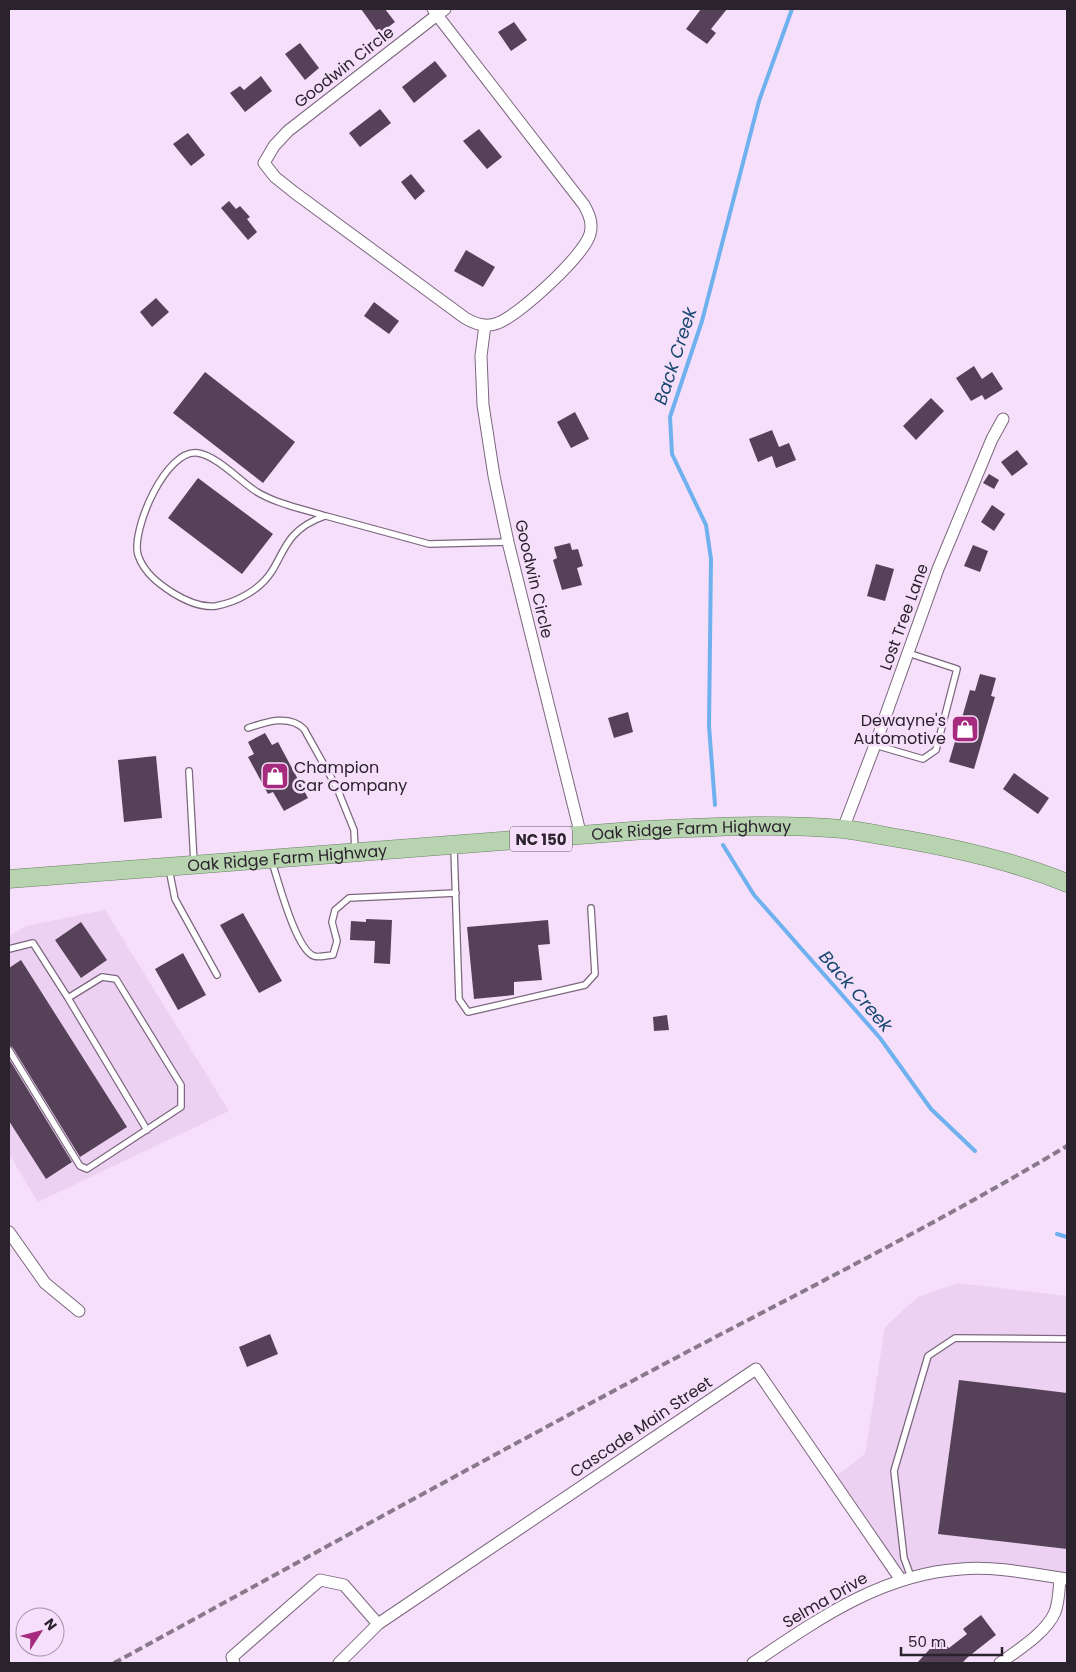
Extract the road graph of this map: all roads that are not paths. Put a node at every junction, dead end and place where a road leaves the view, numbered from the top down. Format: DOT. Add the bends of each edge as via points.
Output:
graph roads {
  1 [pos="438,11"];
  2 [pos="485,326"];
  3 [pos="1003,419"];
  4 [pos="325,516"];
  5 [pos="508,542"];
  6 [pos="908,653"];
  7 [pos="248,728"];
  8 [pos="875,745"];
  9 [pos="188,771"];
  10 [pos="843,829"];
  11 [pos="581,836"];
  12 [pos="454,846"];
  13 [pos="355,853"];
  14 [pos="271,860"];
  15 [pos="194,865"];
  16 [pos="168,867"];
  17 [pos="9,879"];
  18 [pos="1067,883"];
  19 [pos="456,893"];
  20 [pos="591,908"];
  21 [pos="9,949"];
  22 [pos="217,974"];
  23 [pos="68,998"];
  24 [pos="9,1050"];
  25 [pos="147,1130"];
  26 [pos="9,1232"];
  27 [pos="79,1311"];
  28 [pos="1067,1339"];
  29 [pos="1063,1578"];
  30 [pos="906,1579"];
  31 [pos="378,1624"];
  32 [pos="234,1663"];
  33 [pos="339,1663"];
  34 [pos="753,1663"];
  35 [pos="1000,1663"];
  1 -- 2 [label="street, Goodwin Circle" via="584,205 591,219 590,234 583,248 550,285 507,318"];
  1 -- 2 [label="street, Goodwin Circle" via="288,131 264,163 295,193 449,307 474,324"];
  2 -- 5 [label="street, Goodwin Circle" via="480,356 482,405"];
  3 -- 6 [label="street, Lost Tree Lane" via="938,569"];
  4 -- 4 [label="lane" via="259,493 206,455 185,455 170,467 149,502 136,543 138,556 158,584 204,607 216,606 238,600 255,590 271,573 293,536 310,521"];
  4 -- 5 [label="lane" via="429,544"];
  5 -- 11 [label="street, Goodwin Circle"];
  6 -- 8 [label="street, Lost Tree Lane"];
  6 -- 8 [label="lane" via="958,669 936,750 923,759"];
  7 -- 13 [label="lane" via="284,720 300,724 337,788 354,830"];
  8 -- 10 [label="street, Lost Tree Lane"];
  9 -- 15 [label="lane"];
  10 -- 11 [label="main road, Oak Ridge Farm Highway / NC 150" via="747,826"];
  10 -- 18 [label="main road, Oak Ridge Farm Highway / NC 150" via="977,855"];
  11 -- 12 [label="main road, Oak Ridge Farm Highway / NC 150"];
  12 -- 13 [label="main road, Oak Ridge Farm Highway / NC 150"];
  12 -- 19 [label="lane"];
  13 -- 14 [label="main road, Oak Ridge Farm Highway / NC 150"];
  14 -- 15 [label="main road, Oak Ridge Farm Highway / NC 150"];
  14 -- 19 [label="lane" via="290,919 305,950 314,956 333,955 337,941 332,922 335,910 350,898"];
  15 -- 16 [label="main road, Oak Ridge Farm Highway / NC 150"];
  16 -- 17 [label="main road, Oak Ridge Farm Highway / NC 150"];
  16 -- 22 [label="lane" via="174,898"];
  19 -- 20 [label="lane" via="459,999 468,1012 585,985 595,974"];
  21 -- 23 [label="lane" via="33,943"];
  23 -- 25 [label="lane"];
  23 -- 25 [label="lane" via="102,977 116,979 181,1086 181,1107"];
  24 -- 25 [label="lane" via="80,1166 87,1169"];
  26 -- 27 [label="street" via="45,1283"];
  28 -- 30 [label="lane" via="955,1338 928,1356 894,1471"];
  29 -- 30 [label="street, Selma Drive" via="962,1568"];
  29 -- 35 [label="street" via="1054,1614 1026,1644"];
  30 -- 31 [label="street, Cascade Main Street" via="756,1369"];
  30 -- 34 [label="street, Selma Drive" via="852,1600"];
  31 -- 32 [label="street" via="344,1585 320,1580 232,1657"];
  31 -- 33 [label="street, Cascade Main Street"];
}
